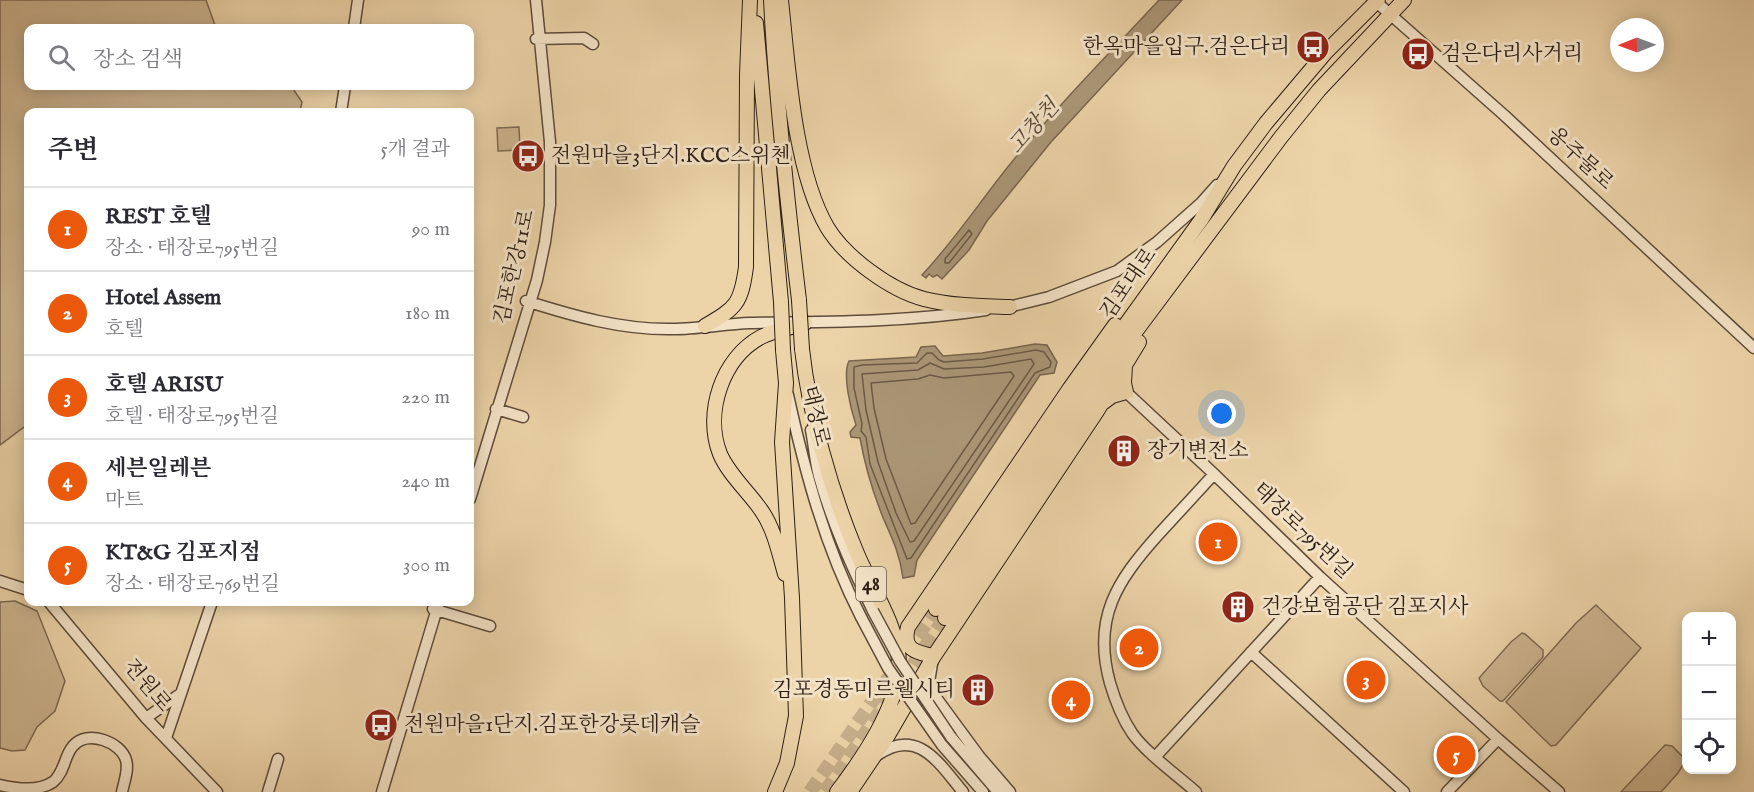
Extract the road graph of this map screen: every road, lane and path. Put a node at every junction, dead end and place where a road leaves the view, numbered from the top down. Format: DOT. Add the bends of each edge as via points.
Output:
graph roads {
  1 [pos="358,0"];
  2 [pos="535,0"];
  3 [pos="750,0"];
  4 [pos="755,0"];
  5 [pos="771,0"];
  6 [pos="781,0"];
  7 [pos="1404,0"];
  8 [pos="1376,1"];
  9 [pos="1390,15"];
  10 [pos="355,24"];
  11 [pos="538,39"];
  12 [pos="593,44"];
  13 [pos="344,90"];
  14 [pos="342,108"];
  15 [pos="1234,166"];
  16 [pos="1201,203"];
  17 [pos="1188,264"];
  18 [pos="528,301"];
  19 [pos="1010,307"];
  20 [pos="805,323"];
  21 [pos="705,326"];
  22 [pos="1754,348"];
  23 [pos="1125,363"];
  24 [pos="805,381"];
  25 [pos="786,383"];
  26 [pos="1126,392"];
  27 [pos="1101,405"];
  28 [pos="496,409"];
  29 [pos="523,417"];
  30 [pos="1214,474"];
  31 [pos="474,477"];
  32 [pos="474,486"];
  33 [pos="1320,577"];
  34 [pos="0,581"];
  35 [pos="24,589"];
  36 [pos="792,598"];
  37 [pos="53,606"];
  38 [pos="211,606"];
  39 [pos="436,606"];
  40 [pos="490,626"];
  41 [pos="1251,652"];
  42 [pos="933,656"];
  43 [pos="180,694"];
  44 [pos="891,700"];
  45 [pos="146,718"];
  46 [pos="796,726"];
  47 [pos="166,738"];
  48 [pos="1498,739"];
  49 [pos="1156,756"];
  50 [pos="278,759"];
  51 [pos="870,760"];
  52 [pos="0,785"];
  53 [pos="849,785"];
  54 [pos="122,792"];
  55 [pos="217,792"];
  56 [pos="268,792"];
  57 [pos="381,792"];
  58 [pos="775,792"];
  59 [pos="785,792"];
  60 [pos="838,792"];
  61 [pos="963,792"];
  62 [pos="983,792"];
  63 [pos="998,792"];
  64 [pos="1010,792"];
  65 [pos="1196,792"];
  66 [pos="1404,792"];
  67 [pos="1447,792"];
  68 [pos="1559,792"];
  1 -- 10 [label="street"];
  2 -- 11 [label="street, 김포한강11로"];
  3 -- 21 [label="main road" via="744,287 731,311"];
  4 -- 25 [label="main road, 태장로, bridge"];
  5 -- 24 [label="main road, 태장로 / 48, bridge" via="775,82"];
  6 -- 19 [label="main road" via="806,172 817,205 837,240 872,272 922,298"];
  7 -- 9 [label="main road, 김포대로"];
  8 -- 9 [label="street, 옹주물로"];
  8 -- 15 [label="main road, 김포대로" via="1326,52"];
  9 -- 17 [label="main road, 김포대로" via="1306,106"];
  9 -- 22 [label="street, 옹주물로" via="1504,115"];
  11 -- 12 [label="street" via="584,38"];
  11 -- 18 [label="street, 김포한강11로" via="550,142 549,205 545,242"];
  13 -- 14 [label="street"];
  15 -- 16 [label="street"];
  15 -- 17 [label="main road, 김포대로" via="1201,220 1116,338 940,614 1130,339"];
  16 -- 19 [label="street" via="1117,271"];
  16 -- 42 [label="main road, 김포대로" via="908,627 907,644 911,649"];
  17 -- 23 [label="main road, 김포대로"];
  18 -- 21 [label="street" via="624,326"];
  18 -- 28 [label="street, 김포한강11로"];
  18 -- 31 [label="street, 김포한강11로"];
  19 -- 20 [label="street" via="938,317"];
  20 -- 21 [label="street"];
  20 -- 36 [label="main road" via="763,336 741,354 721,383 714,415 720,454 762,511"];
  23 -- 26 [label="main road"];
  23 -- 27 [label="main road, 김포대로"];
  24 -- 44 [label="main road, 48" via="842,515 895,643 899,665"];
  24 -- 63 [label="street, 태장로, bridge" via="819,475 845,552 900,661 951,737"];
  25 -- 36 [label="main road" via="782,442"];
  25 -- 62 [label="street, 태장로, bridge" via="810,486 845,586 888,668 942,745"];
  26 -- 27 [label="main road"];
  26 -- 30 [label="street, 태장로795번길"];
  27 -- 42 [label="main road, 김포대로"];
  28 -- 29 [label="street"];
  28 -- 32 [label="street, 김포한강11로"];
  30 -- 33 [label="street, 태장로795번길"];
  30 -- 49 [label="street" via="1127,571 1109,606 1104,655 1113,693 1133,735"];
  33 -- 41 [label="street"];
  33 -- 48 [label="street, 태장로795번길"];
  34 -- 35 [label="street"];
  36 -- 46 [label="main road"];
  37 -- 45 [label="street, 전원로"];
  38 -- 43 [label="street"];
  39 -- 40 [label="street"];
  39 -- 57 [label="street"];
  41 -- 49 [label="street"];
  41 -- 66 [label="street"];
  42 -- 51 [label="main road, 김포대로"];
  42 -- 64 [label="street" via="929,682 932,692"];
  43 -- 45 [label="street"];
  43 -- 47 [label="street"];
  44 -- 51 [label="main road" via="879,744"];
  44 -- 53 [label="main road, 48"];
  45 -- 47 [label="street, 전원로"];
  46 -- 58 [label="main road"];
  46 -- 59 [label="main road" via="796,762"];
  47 -- 55 [label="street, 전원로"];
  48 -- 67 [label="street"];
  48 -- 68 [label="street, 태장로795번길"];
  49 -- 65 [label="street"];
  50 -- 56 [label="street"];
  51 -- 53 [label="main road, 김포대로"];
  51 -- 61 [label="street" via="890,747 921,748 930,753"];
  52 -- 54 [label="street" via="27,790 53,782 62,772 74,744 91,738 121,750 127,767"];
  53 -- 60 [label="main road, 48"];
}
